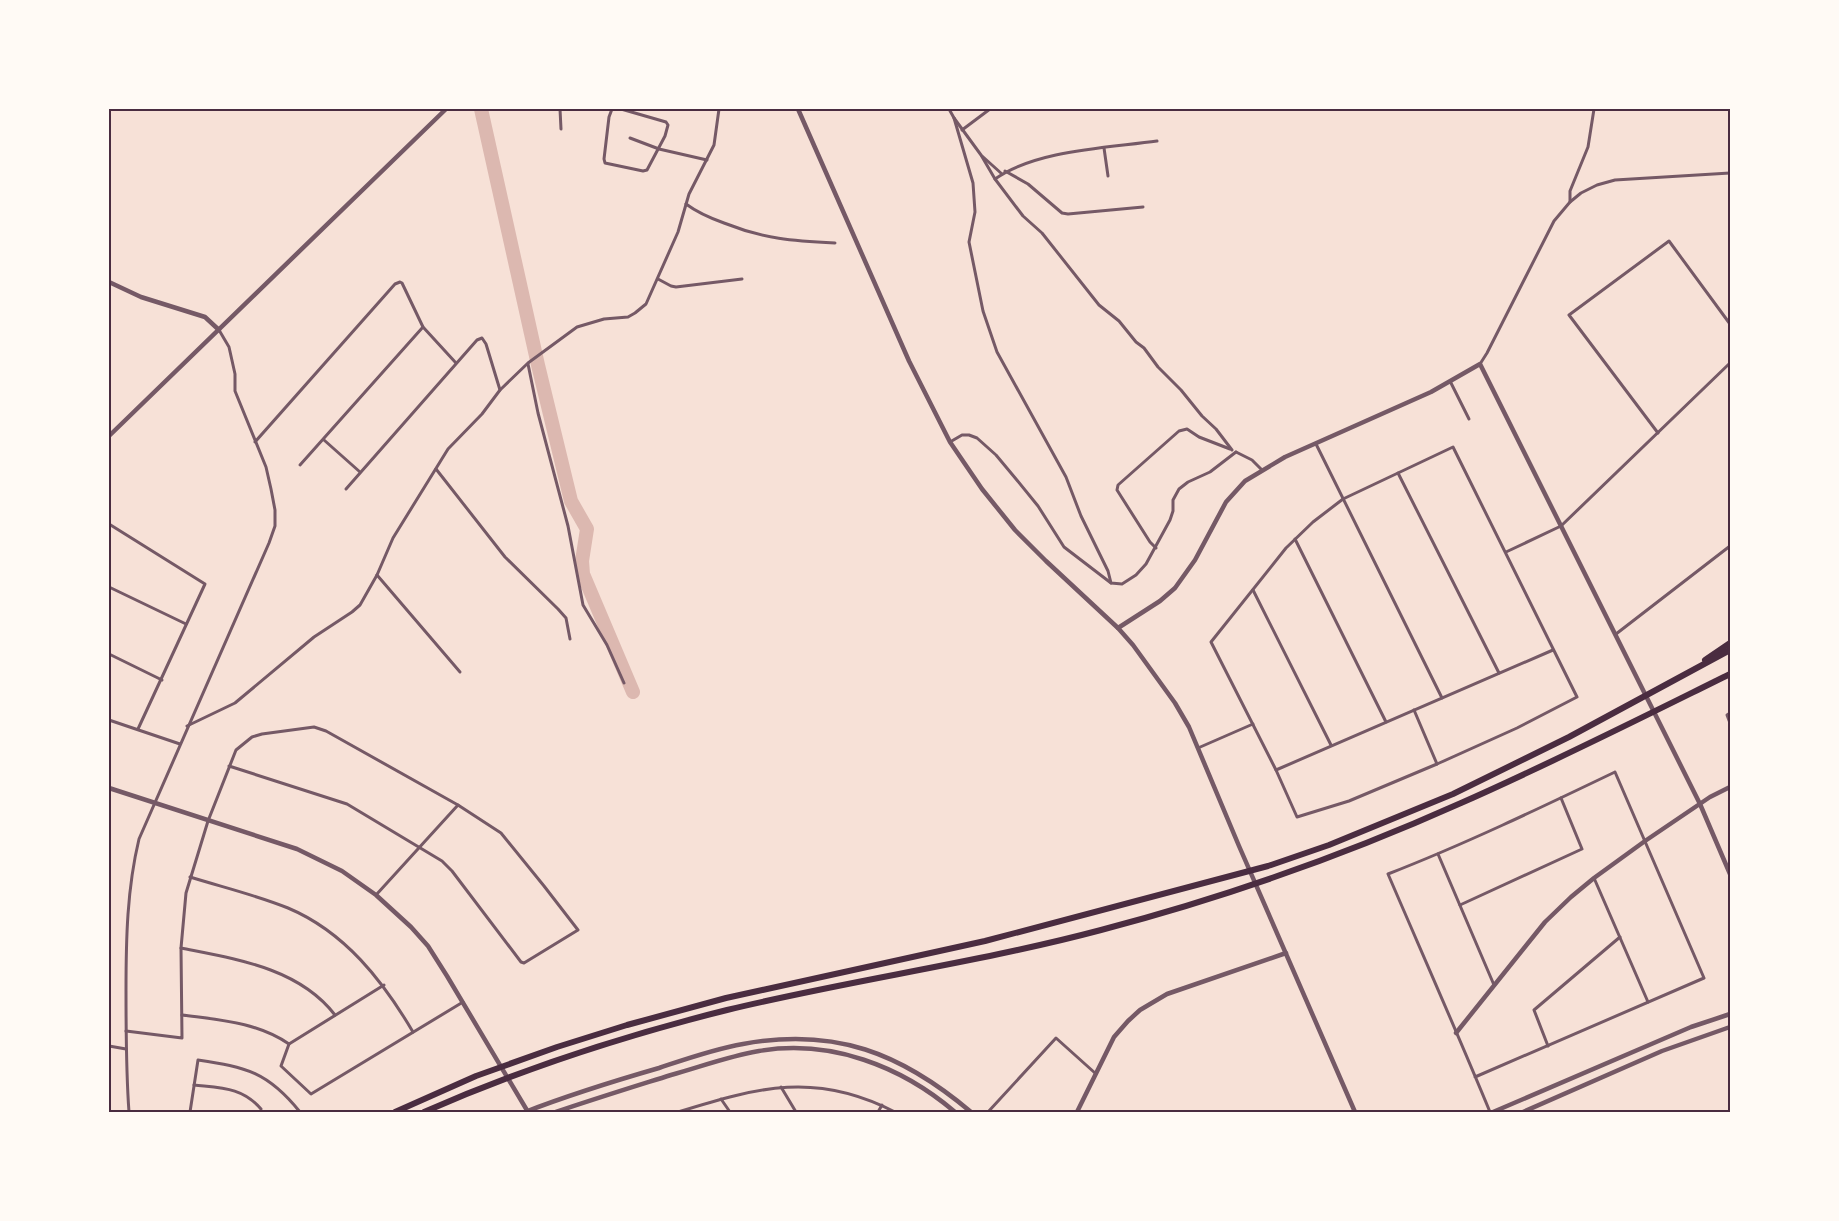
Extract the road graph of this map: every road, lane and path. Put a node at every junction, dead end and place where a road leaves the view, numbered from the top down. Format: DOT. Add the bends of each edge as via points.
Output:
graph roads {
  1 [pos="446,109"];
  2 [pos="560,109"];
  3 [pos="612,109"];
  4 [pos="621,109"];
  5 [pos="719,109"];
  6 [pos="798,109"];
  7 [pos="949,109"];
  8 [pos="990,109"];
  9 [pos="1594,109"];
  10 [pos="954,118"];
  11 [pos="561,129"];
  12 [pos="962,130"];
  13 [pos="630,138"];
  14 [pos="1157,141"];
  15 [pos="1104,148"];
  16 [pos="659,149"];
  17 [pos="981,155"];
  18 [pos="707,160"];
  19 [pos="1004,172"];
  20 [pos="1730,173"];
  21 [pos="1108,176"];
  22 [pos="995,179"];
  23 [pos="1570,202"];
  24 [pos="686,204"];
  25 [pos="1143,208"];
  26 [pos="835,243"];
  27 [pos="658,279"];
  28 [pos="742,279"];
  29 [pos="109,282"];
  30 [pos="1730,324"];
  31 [pos="423,327"];
  32 [pos="219,330"];
  33 [pos="456,363"];
  34 [pos="528,364"];
  35 [pos="1480,364"];
  36 [pos="1730,364"];
  37 [pos="1450,381"];
  38 [pos="500,390"];
  39 [pos="1469,419"];
  40 [pos="1658,433"];
  41 [pos="109,436"];
  42 [pos="324,440"];
  43 [pos="255,442"];
  44 [pos="950,442"];
  45 [pos="1316,444"];
  46 [pos="1234,451"];
  47 [pos="300,465"];
  48 [pos="436,469"];
  49 [pos="1262,470"];
  50 [pos="360,472"];
  51 [pos="1398,473"];
  52 [pos="346,489"];
  53 [pos="1343,499"];
  54 [pos="109,524"];
  55 [pos="1561,526"];
  56 [pos="1295,539"];
  57 [pos="1730,546"];
  58 [pos="1156,548"];
  59 [pos="1506,552"];
  60 [pos="377,575"];
  61 [pos="1111,584"];
  62 [pos="109,587"];
  63 [pos="1253,590"];
  64 [pos="186,624"];
  65 [pos="1118,628"];
  66 [pos="1616,634"];
  67 [pos="570,639"];
  68 [pos="1730,643"];
  69 [pos="1553,650"];
  70 [pos="1730,650"];
  71 [pos="109,654"];
  72 [pos="460,672"];
  73 [pos="1500,673"];
  74 [pos="1730,673"];
  75 [pos="162,680"];
  76 [pos="624,682"];
  77 [pos="1668,684"];
  78 [pos="1442,698"];
  79 [pos="1414,710"];
  80 [pos="1730,713"];
  81 [pos="109,720"];
  82 [pos="1386,722"];
  83 [pos="1730,723"];
  84 [pos="1253,724"];
  85 [pos="187,726"];
  86 [pos="138,729"];
  87 [pos="180,744"];
  88 [pos="1331,745"];
  89 [pos="1198,748"];
  90 [pos="1437,764"];
  91 [pos="229,766"];
  92 [pos="1276,770"];
  93 [pos="1730,787"];
  94 [pos="109,788"];
  95 [pos="1561,798"];
  96 [pos="154,803"];
  97 [pos="1700,804"];
  98 [pos="458,805"];
  99 [pos="208,821"];
  100 [pos="1646,841"];
  101 [pos="420,847"];
  102 [pos="1438,854"];
  103 [pos="1730,874"];
  104 [pos="190,877"];
  105 [pos="1594,878"];
  106 [pos="376,895"];
  107 [pos="1460,905"];
  108 [pos="1620,937"];
  109 [pos="182,948"];
  110 [pos="1286,953"];
  111 [pos="384,985"];
  112 [pos="1494,985"];
  113 [pos="463,1002"];
  114 [pos="1648,1002"];
  115 [pos="1730,1014"];
  116 [pos="182,1015"];
  117 [pos="335,1015"];
  118 [pos="1730,1027"];
  119 [pos="126,1031"];
  120 [pos="413,1032"];
  121 [pos="1456,1033"];
  122 [pos="289,1044"];
  123 [pos="109,1046"];
  124 [pos="1548,1046"];
  125 [pos="126,1049"];
  126 [pos="1095,1073"];
  127 [pos="1475,1077"];
  128 [pos="194,1085"];
  129 [pos="781,1087"];
  130 [pos="721,1098"];
  131 [pos="882,1105"];
  132 [pos="261,1109"];
  133 [pos="129,1112"];
  134 [pos="190,1112"];
  135 [pos="300,1112"];
  136 [pos="395,1112"];
  137 [pos="424,1112"];
  138 [pos="527,1112"];
  139 [pos="556,1112"];
  140 [pos="678,1112"];
  141 [pos="730,1112"];
  142 [pos="796,1112"];
  143 [pos="878,1112"];
  144 [pos="895,1112"];
  145 [pos="955,1112"];
  146 [pos="971,1112"];
  147 [pos="988,1112"];
  148 [pos="1077,1112"];
  149 [pos="1355,1112"];
  150 [pos="1492,1112"];
  151 [pos="1523,1112"];
  1 -- 32 [label="street"];
  2 -- 11 [label="street"];
  3 -- 16 [label="street" via="608,117 605,163 647,170"];
  4 -- 16 [label="street" via="666,122 668,125"];
  5 -- 18 [label="street" via="714,145"];
  6 -- 44 [label="street" via="908,361"];
  7 -- 10 [label="street"];
  8 -- 12 [label="street"];
  9 -- 23 [label="street" via="1588,147 1570,191"];
  10 -- 12 [label="street"];
  10 -- 61 [label="street" via="973,183 975,212 969,242 983,311 998,352 1066,477"];
  12 -- 17 [label="street"];
  13 -- 16 [label="street"];
  14 -- 15 [label="street"];
  15 -- 19 [label="street" via="1057,154"];
  15 -- 21 [label="street"];
  16 -- 18 [label="street"];
  17 -- 19 [label="street"];
  17 -- 22 [label="street"];
  18 -- 24 [label="street"];
  19 -- 22 [label="street"];
  19 -- 25 [label="street" via="1028,184 1062,213"];
  20 -- 23 [label="street" via="1616,180 1596,185"];
  22 -- 46 [label="street" via="1099,305 1144,348"];
  23 -- 35 [label="street" via="1554,221"];
  24 -- 26 [label="street" via="698,213 748,233 793,241"];
  24 -- 27 [label="street"];
  27 -- 28 [label="street" via="676,287"];
  27 -- 34 [label="street" via="646,304 635,314 576,328"];
  29 -- 32 [label="street" via="141,297 205,317"];
  30 -- 40 [label="street" via="1669,241 1569,315"];
  31 -- 33 [label="street"];
  31 -- 42 [label="street"];
  31 -- 43 [label="street" via="402,283 396,284"];
  32 -- 41 [label="street"];
  32 -- 43 [label="street" via="229,347 235,390"];
  33 -- 38 [label="street" via="482,338"];
  33 -- 50 [label="street"];
  34 -- 38 [label="street"];
  34 -- 76 [label="street" via="568,526 582,605 608,645"];
  35 -- 37 [label="street"];
  35 -- 55 [label="street"];
  36 -- 40 [label="street"];
  37 -- 39 [label="street"];
  37 -- 45 [label="street"];
  38 -- 48 [label="street" via="482,414 448,448"];
  40 -- 55 [label="street"];
  42 -- 47 [label="street"];
  42 -- 50 [label="street"];
  43 -- 85 [label="street" via="272,489 274,526"];
  44 -- 61 [label="street" via="962,435 977,438 996,455 1038,506 1064,547"];
  44 -- 65 [label="street" via="1015,530"];
  45 -- 49 [label="street"];
  45 -- 53 [label="street"];
  46 -- 49 [label="street" via="1252,460"];
  46 -- 58 [label="street" via="1210,472 1179,490 1173,500 1170,520"];
  46 -- 58 [label="street" via="1187,429 1179,431 1118,485 1117,490"];
  48 -- 60 [label="street" via="393,538"];
  48 -- 67 [label="street" via="505,557 566,618"];
  49 -- 65 [label="street" via="1245,481 1226,502 1195,560 1175,588"];
  50 -- 52 [label="street"];
  51 -- 53 [label="street"];
  51 -- 59 [label="street" via="1453,447"];
  51 -- 73 [label="street"];
  53 -- 56 [label="street"];
  53 -- 78 [label="street"];
  54 -- 64 [label="street" via="205,584"];
  55 -- 59 [label="street"];
  55 -- 66 [label="street"];
  56 -- 63 [label="street"];
  56 -- 82 [label="street"];
  57 -- 66 [label="street"];
  58 -- 61 [label="street" via="1136,575 1122,584"];
  59 -- 69 [label="street"];
  60 -- 72 [label="street"];
  60 -- 85 [label="street" via="360,605 352,612 314,637 235,703"];
  62 -- 64 [label="street"];
  63 -- 84 [label="street" via="1212,642"];
  63 -- 88 [label="street"];
  64 -- 75 [label="street"];
  65 -- 89 [label="street" via="1175,703"];
  66 -- 97 [label="street"];
  68 -- 77 [label="highway"];
  69 -- 73 [label="street"];
  69 -- 90 [label="street" via="1577,697"];
  70 -- 77 [label="highway"];
  71 -- 75 [label="street"];
  73 -- 78 [label="street"];
  74 -- 137 [label="highway" via="1458,805 1333,856 1188,906 1055,942 717,1013 559,1058"];
  75 -- 86 [label="street"];
  77 -- 136 [label="highway" via="1453,794 1285,860 985,941 726,998 627,1025 476,1076"];
  78 -- 79 [label="street"];
  79 -- 82 [label="street"];
  79 -- 90 [label="street"];
  80 -- 83 [label="street" via="1727,715"];
  81 -- 86 [label="street"];
  82 -- 88 [label="street"];
  84 -- 89 [label="street"];
  84 -- 92 [label="street"];
  85 -- 87 [label="street"];
  86 -- 87 [label="street"];
  87 -- 96 [label="street"];
  88 -- 92 [label="street"];
  89 -- 110 [label="street"];
  90 -- 92 [label="street" via="1349,801 1297,817"];
  91 -- 98 [label="street" via="236,750 252,737 314,727 344,740"];
  91 -- 99 [label="street"];
  91 -- 101 [label="street" via="347,804"];
  93 -- 97 [label="street"];
  94 -- 96 [label="street"];
  95 -- 100 [label="street" via="1615,772"];
  95 -- 102 [label="street"];
  95 -- 107 [label="street" via="1582,849"];
  96 -- 99 [label="street"];
  96 -- 119 [label="street" via="139,839 132,869 127,910"];
  97 -- 100 [label="street"];
  97 -- 103 [label="street"];
  98 -- 101 [label="street"];
  98 -- 101 [label="street" via="501,833 578,930 521,962 452,871"];
  99 -- 104 [label="street"];
  99 -- 106 [label="street" via="313,856 342,871"];
  100 -- 105 [label="street"];
  100 -- 114 [label="street" via="1704,978"];
  101 -- 106 [label="street"];
  102 -- 107 [label="street"];
  102 -- 121 [label="street" via="1388,874"];
  104 -- 109 [label="street"];
  104 -- 111 [label="street" via="290,908 353,950"];
  105 -- 108 [label="street"];
  105 -- 112 [label="street" via="1545,922"];
  106 -- 113 [label="street" via="428,946"];
  107 -- 112 [label="street"];
  108 -- 114 [label="street"];
  108 -- 124 [label="street" via="1534,1010"];
  109 -- 116 [label="street"];
  109 -- 117 [label="street" via="233,958 278,972 315,994"];
  110 -- 126 [label="street" via="1152,1002 1114,1037"];
  110 -- 149 [label="street"];
  111 -- 117 [label="street"];
  111 -- 120 [label="street"];
  112 -- 121 [label="street"];
  113 -- 120 [label="street"];
  113 -- 138 [label="street"];
  114 -- 124 [label="street"];
  115 -- 150 [label="street" via="1691,1027"];
  116 -- 119 [label="street" via="182,1038"];
  116 -- 122 [label="street" via="236,1022"];
  117 -- 122 [label="street"];
  118 -- 151 [label="street" via="1662,1051"];
  119 -- 125 [label="street"];
  120 -- 122 [label="street" via="311,1094 281,1066"];
  121 -- 127 [label="street"];
  123 -- 125 [label="street"];
  124 -- 127 [label="street"];
  125 -- 133 [label="street"];
  126 -- 147 [label="street" via="1056,1038"];
  126 -- 148 [label="street"];
  127 -- 150 [label="street"];
  128 -- 132 [label="street" via="234,1090"];
  128 -- 134 [label="street"];
  128 -- 135 [label="street" via="198,1060 234,1066 269,1081"];
  129 -- 130 [label="street"];
  129 -- 131 [label="street" via="826,1088"];
  129 -- 142 [label="street"];
  130 -- 140 [label="street"];
  130 -- 141 [label="street"];
  131 -- 143 [label="street"];
  131 -- 144 [label="street"];
  138 -- 146 [label="street" via="579,1092 717,1050 764,1040 798,1038 827,1040 887,1057 920,1073"];
  139 -- 145 [label="street" via="735,1056 792,1048 823,1050 876,1063 935,1095"];
}
